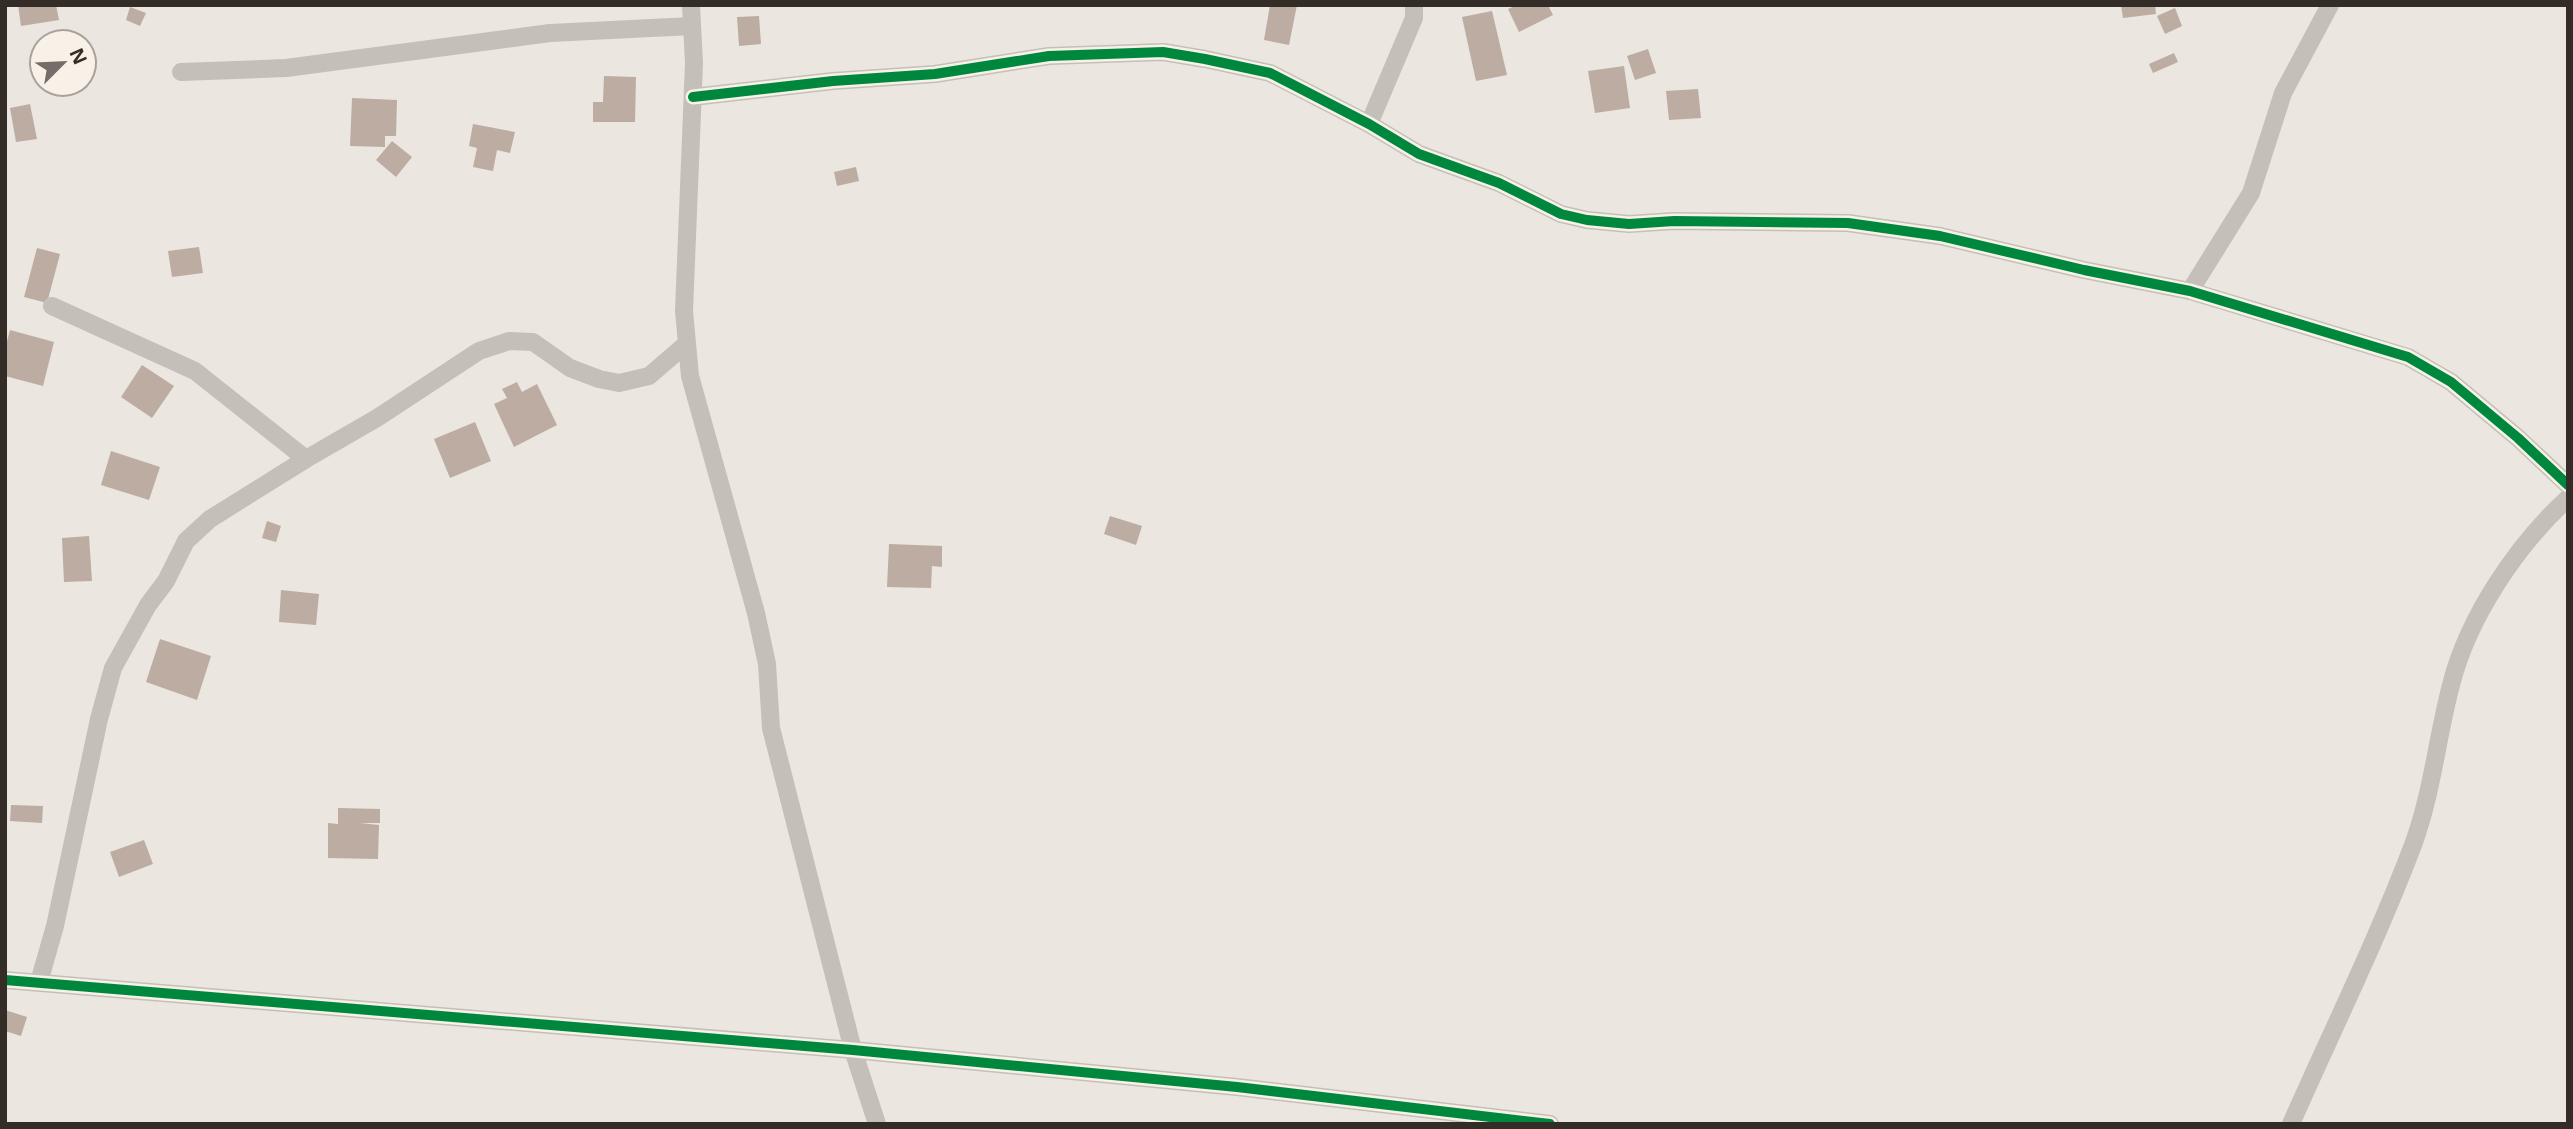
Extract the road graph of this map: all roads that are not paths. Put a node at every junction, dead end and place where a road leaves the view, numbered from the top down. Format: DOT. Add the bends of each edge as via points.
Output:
graph roads {
  1 [pos="691,5"];
  2 [pos="1413,5"];
  3 [pos="2330,5"];
  4 [pos="692,26"];
  5 [pos="181,72"];
  6 [pos="693,97"];
  7 [pos="1369,124"];
  8 [pos="2190,291"];
  9 [pos="51,306"];
  10 [pos="685,345"];
  11 [pos="306,459"];
  12 [pos="2568,485"];
  13 [pos="2568,498"];
  14 [pos="5,980"];
  15 [pos="39,982"];
  16 [pos="853,1050"];
  17 [pos="877,1124"];
  18 [pos="1550,1124"];
  19 [pos="2291,1124"];
  1 -- 4 [label="street"];
  2 -- 7 [label="street" via="1414,18"];
  3 -- 8 [label="street" via="2283,93 2251,193"];
  4 -- 5 [label="street" via="550,33 286,68"];
  4 -- 6 [label="street"];
  6 -- 7 [label="street" via="936,74 1049,56 1163,52 1270,74"];
  6 -- 10 [label="street"];
  7 -- 8 [label="street" via="1419,154 1508,187 1560,214 1587,220 1629,224 1848,223 1940,236"];
  8 -- 12 [label="street" via="2408,357 2451,382"];
  9 -- 11 [label="street" via="195,371"];
  10 -- 11 [label="street" via="649,376 619,383 570,368 533,342 509,341 479,351"];
  10 -- 16 [label="street" via="756,613 767,664 771,728"];
  11 -- 15 [label="street" via="210,519 186,541 113,668"];
  13 -- 19 [label="street" via="2514,559 2474,622 2451,682 2414,843"];
  14 -- 15 [label="street"];
  15 -- 16 [label="street"];
  16 -- 17 [label="street"];
  16 -- 18 [label="street" via="1237,1087"];
}
